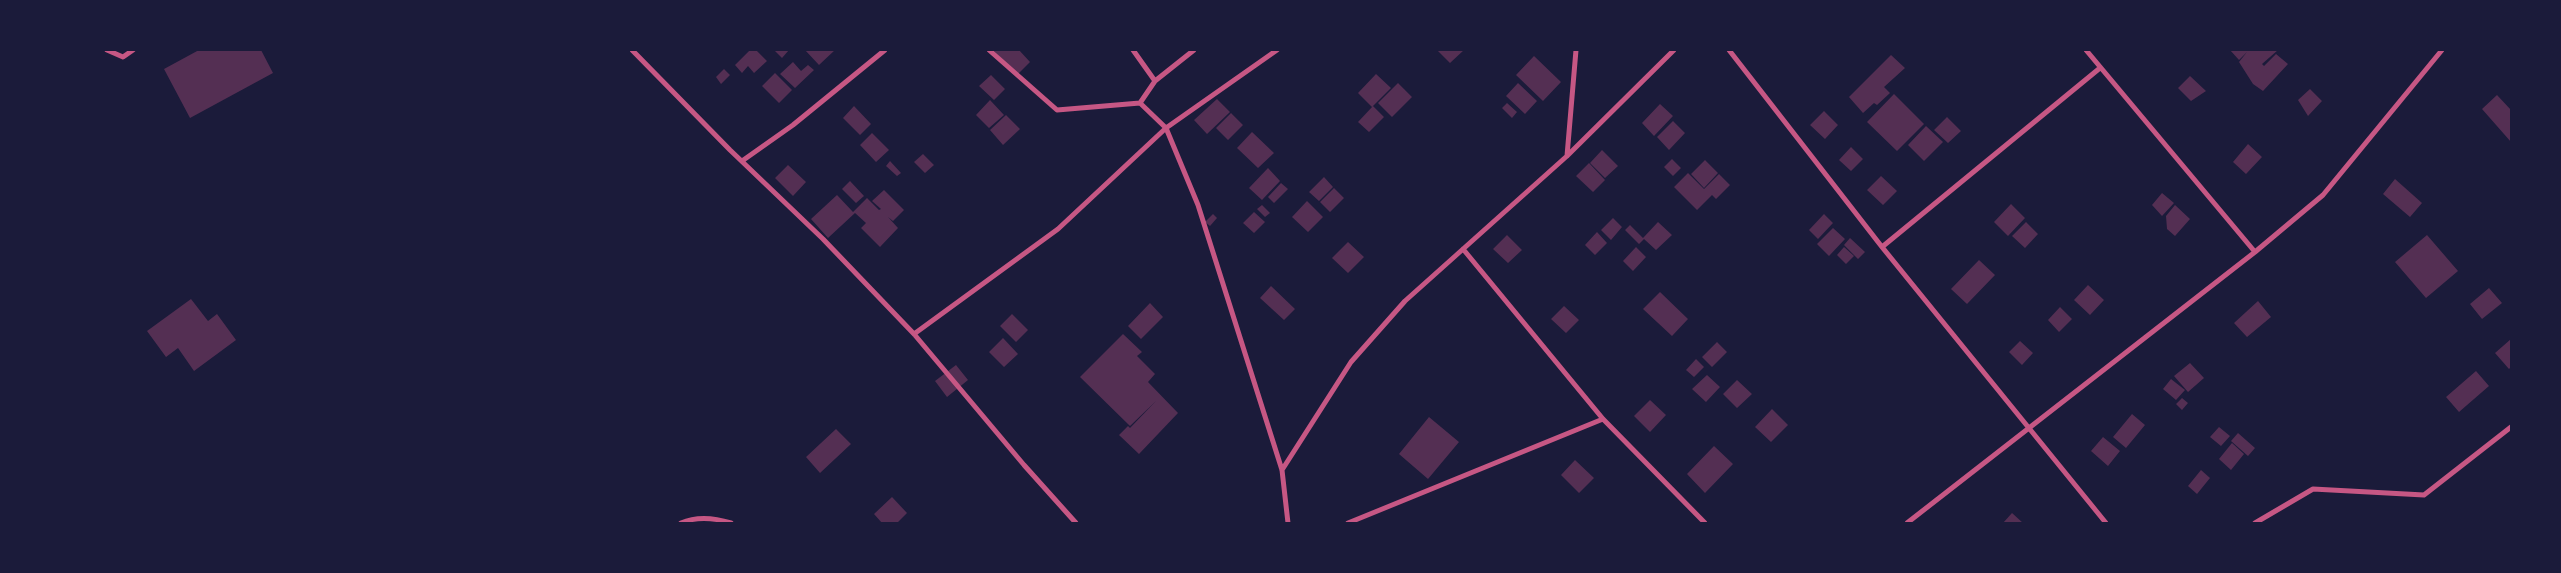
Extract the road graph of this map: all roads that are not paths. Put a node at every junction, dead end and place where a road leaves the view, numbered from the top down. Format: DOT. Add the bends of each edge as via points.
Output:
graph roads {
  1 [pos="107,50"];
  2 [pos="133,50"];
  3 [pos="632,50"];
  4 [pos="885,50"];
  5 [pos="989,50"];
  6 [pos="1133,50"];
  7 [pos="1194,50"];
  8 [pos="1277,50"];
  9 [pos="1576,50"];
  10 [pos="1674,50"];
  11 [pos="1729,50"];
  12 [pos="2086,50"];
  13 [pos="2438,51"];
  14 [pos="2100,68"];
  15 [pos="1155,81"];
  16 [pos="1140,103"];
  17 [pos="1166,128"];
  18 [pos="1567,156"];
  19 [pos="742,161"];
  20 [pos="1882,247"];
  21 [pos="1463,249"];
  22 [pos="2255,252"];
  23 [pos="914,334"];
  24 [pos="1603,419"];
  25 [pos="2028,427"];
  26 [pos="2511,427"];
  27 [pos="1282,470"];
  28 [pos="681,523"];
  29 [pos="731,523"];
  30 [pos="1076,523"];
  31 [pos="1288,523"];
  32 [pos="1348,523"];
  33 [pos="1705,523"];
  34 [pos="1907,523"];
  35 [pos="2106,523"];
  36 [pos="2255,523"];
  1 -- 2 [label="street" via="123,57"];
  3 -- 19 [label="street"];
  4 -- 19 [label="street" via="794,125"];
  5 -- 16 [label="street" via="1057,110"];
  6 -- 15 [label="street"];
  7 -- 15 [label="street"];
  8 -- 17 [label="street"];
  9 -- 18 [label="street"];
  10 -- 18 [label="street"];
  11 -- 20 [label="street"];
  12 -- 14 [label="street"];
  13 -- 22 [label="street" via="2322,195"];
  14 -- 20 [label="street"];
  14 -- 22 [label="street"];
  15 -- 16 [label="street"];
  16 -- 17 [label="street"];
  17 -- 23 [label="street" via="1058,229"];
  17 -- 27 [label="street" via="1198,205"];
  18 -- 21 [label="street"];
  19 -- 23 [label="street"];
  20 -- 25 [label="street"];
  21 -- 24 [label="street"];
  21 -- 27 [label="street" via="1405,301 1351,362"];
  22 -- 25 [label="street"];
  23 -- 30 [label="street"];
  24 -- 32 [label="street"];
  24 -- 33 [label="street"];
  25 -- 34 [label="street"];
  25 -- 35 [label="street"];
  26 -- 36 [label="street" via="2424,495 2313,488"];
  27 -- 31 [label="street"];
  28 -- 29 [label="street" via="710,518"];
}
